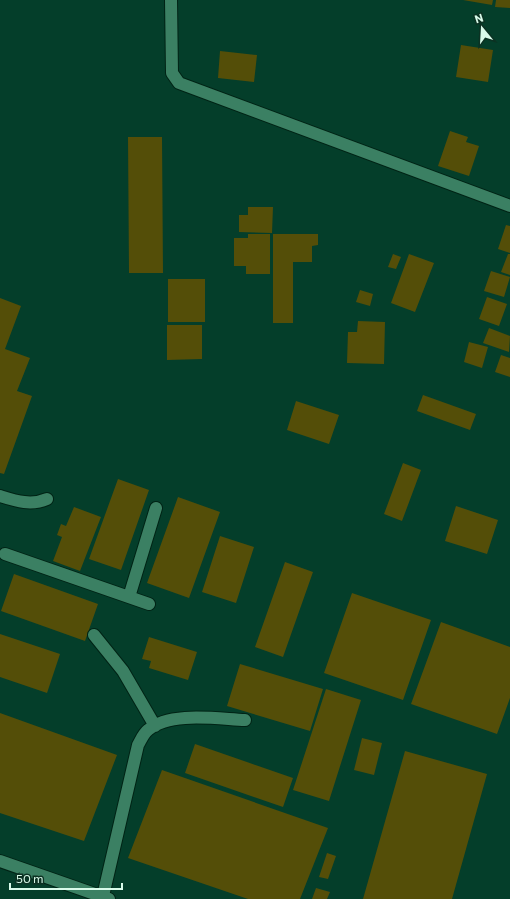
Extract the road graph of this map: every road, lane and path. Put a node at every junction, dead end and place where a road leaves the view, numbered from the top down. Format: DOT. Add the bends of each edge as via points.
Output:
graph roads {
  1 [pos="171,0"];
  2 [pos="510,206"];
  3 [pos="0,496"];
  4 [pos="47,499"];
  5 [pos="156,508"];
  6 [pos="5,554"];
  7 [pos="129,597"];
  8 [pos="149,604"];
  9 [pos="94,635"];
  10 [pos="245,720"];
  11 [pos="155,726"];
  12 [pos="0,861"];
  13 [pos="107,898"];
  1 -- 2 [label="street" via="172,73 179,83"];
  3 -- 4 [label="street" via="34,503"];
  5 -- 7 [label="street"];
  6 -- 7 [label="street"];
  7 -- 8 [label="street"];
  9 -- 11 [label="street" via="123,671"];
  10 -- 11 [label="street" via="185,718"];
  11 -- 13 [label="street" via="143,734 138,745"];
  12 -- 13 [label="street"];
}
